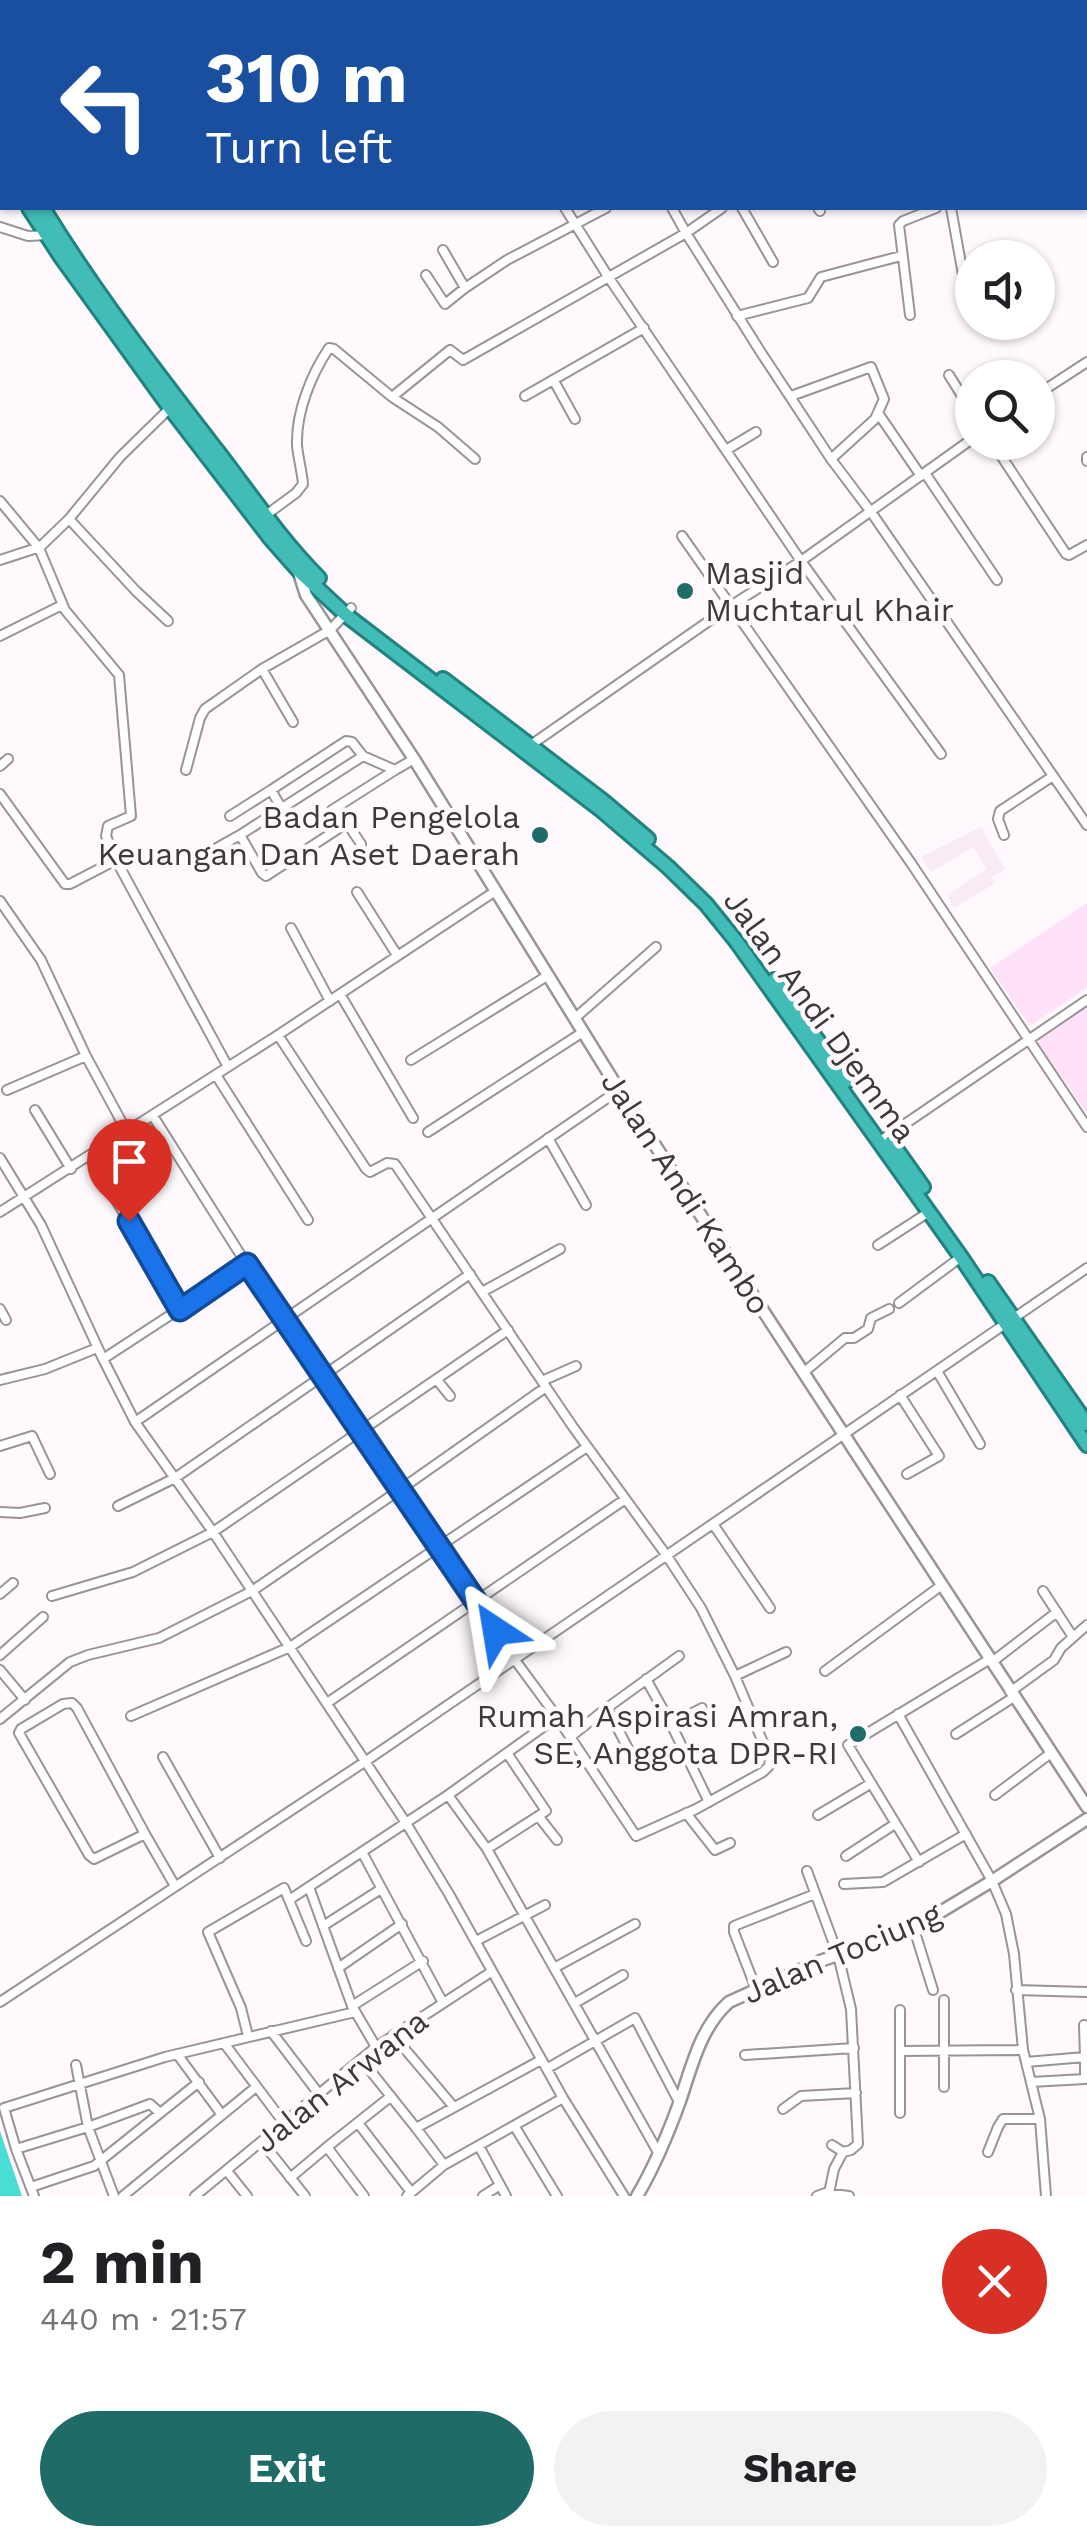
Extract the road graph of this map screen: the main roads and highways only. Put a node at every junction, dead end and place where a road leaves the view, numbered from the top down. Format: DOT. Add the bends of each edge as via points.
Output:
graph roads {
  1 [pos="31,210"];
  2 [pos="44,210"];
  3 [pos="52,233"];
  4 [pos="65,254"];
  5 [pos="303,568"];
  6 [pos="882,1138"];
  7 [pos="1010,1321"];
  8 [pos="1087,1424"];
  9 [pos="1087,1444"];
  1 -- 3 [label="highway"];
  2 -- 3 [label="highway"];
  3 -- 4 [label="highway"];
  4 -- 5 [label="highway"];
  4 -- 5 [label="highway" via="170,408 270,538"];
  5 -- 6 [label="highway, Jalan Andi Djemma" via="706,904"];
  6 -- 7 [label="highway, Jalan Andi Djemma"];
  6 -- 7 [label="highway, Jalan Andi Djemma"];
  7 -- 8 [label="highway, Jalan Andi Djemma"];
  7 -- 9 [label="highway, Jalan Andi Djemma"];
}
